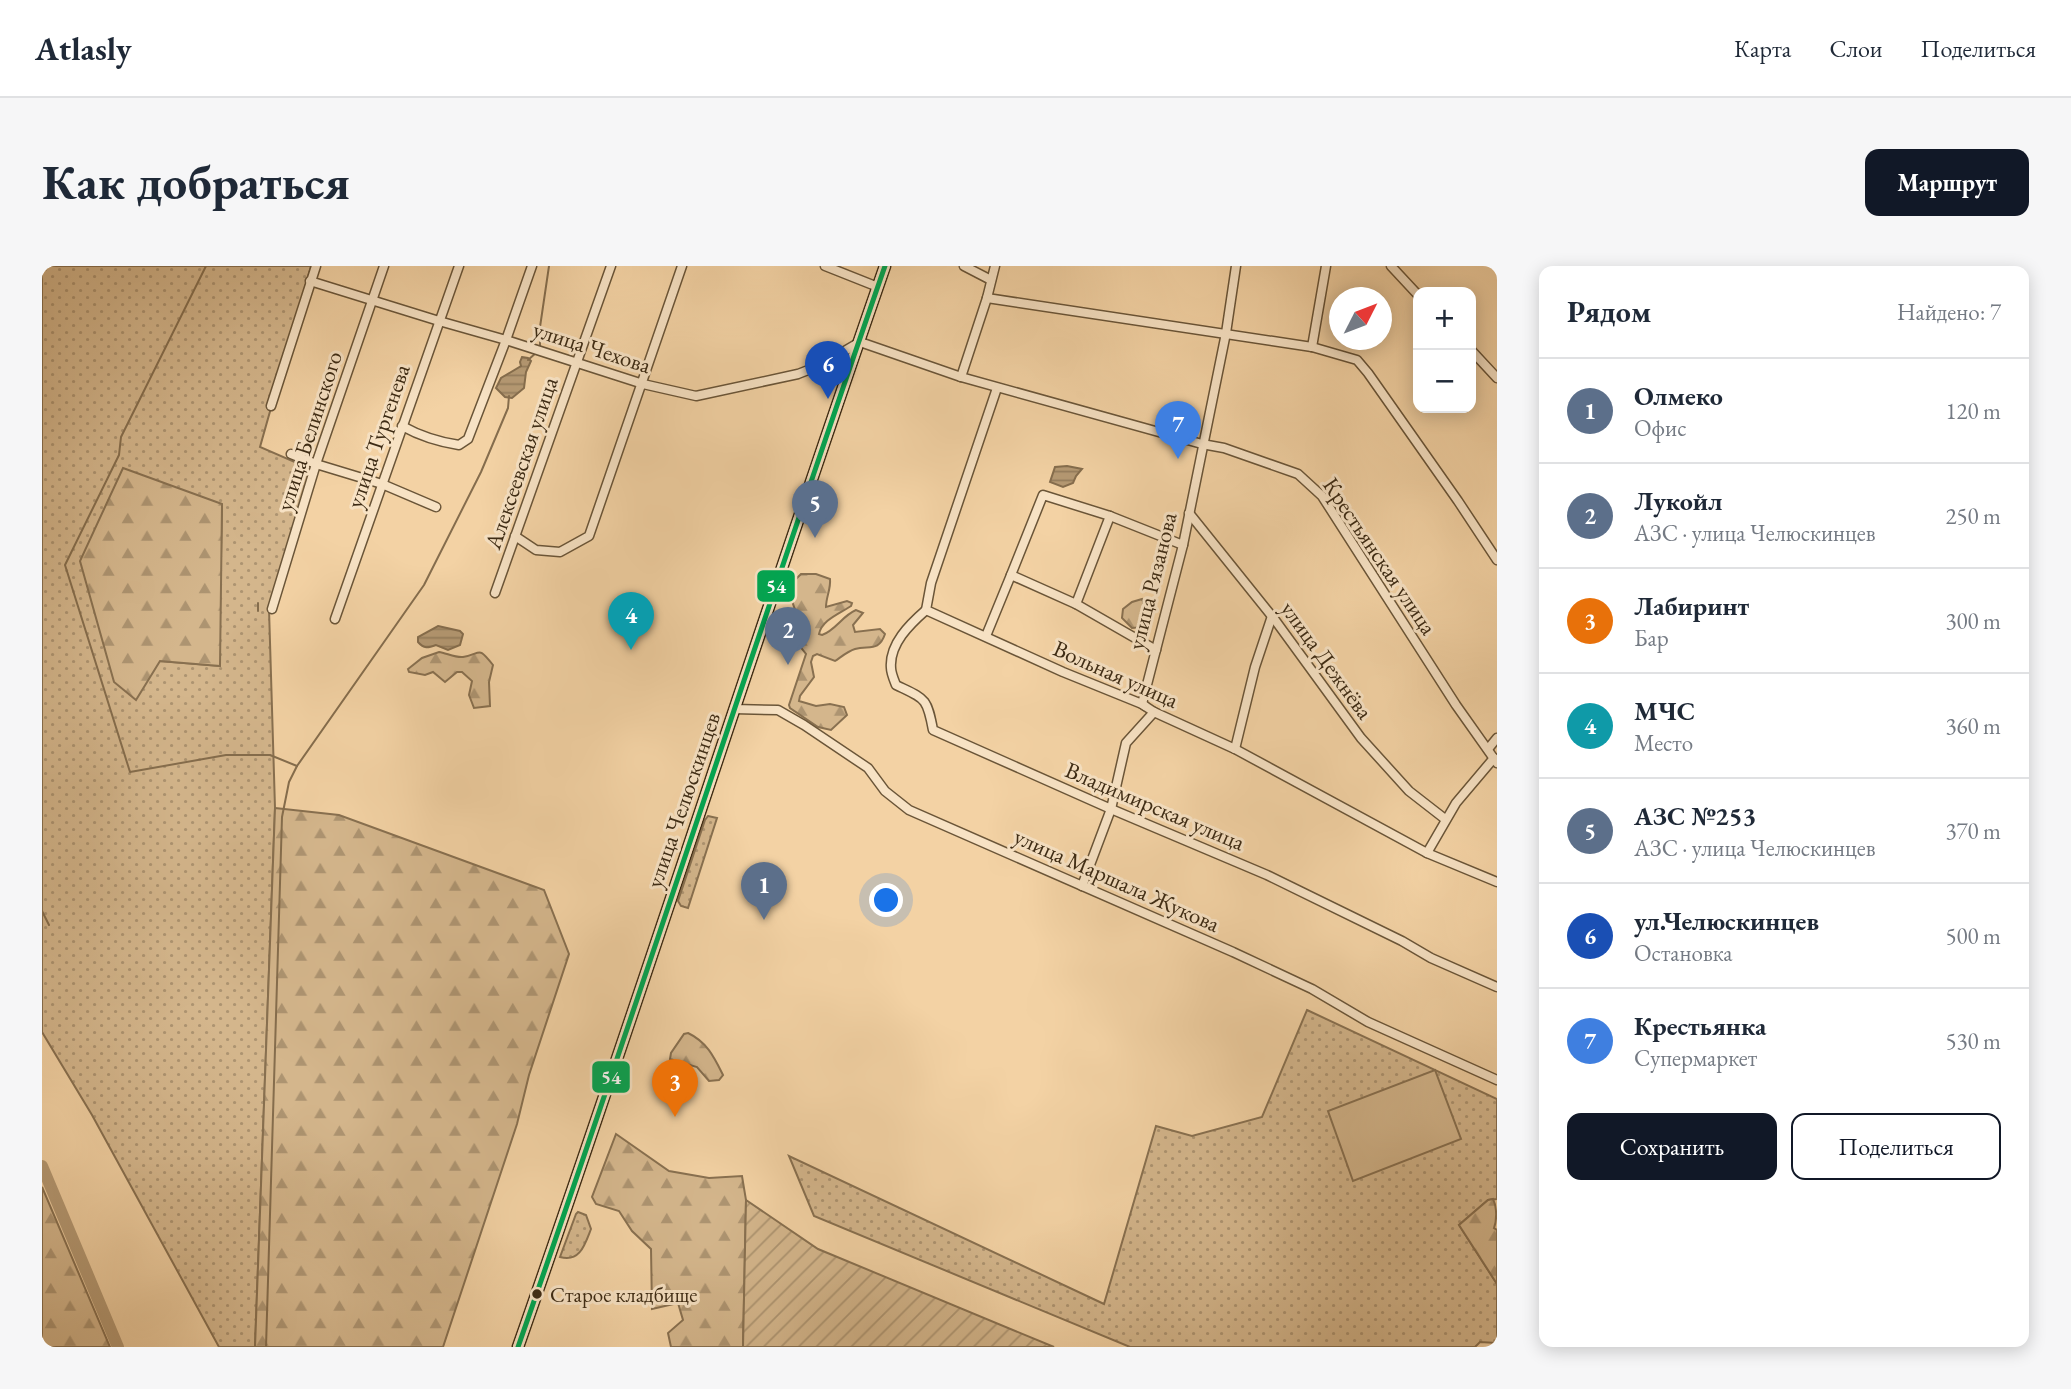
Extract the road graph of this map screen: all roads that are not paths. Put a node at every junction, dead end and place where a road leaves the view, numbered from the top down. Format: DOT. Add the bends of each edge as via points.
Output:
graph roads {
  1 [pos="316,266"];
  2 [pos="384,266"];
  3 [pos="459,266"];
  4 [pos="532,266"];
  5 [pos="611,266"];
  6 [pos="682,266"];
  7 [pos="825,266"];
  8 [pos="885,266"];
  9 [pos="964,266"];
  10 [pos="995,266"];
  11 [pos="1236,266"];
  12 [pos="1326,266"];
  13 [pos="1391,266"];
  14 [pos="991,280"];
  15 [pos="310,281"];
  16 [pos="878,287"];
  17 [pos="1413,288"];
  18 [pos="987,298"];
  19 [pos="373,301"];
  20 [pos="439,321"];
  21 [pos="1226,333"];
  22 [pos="506,340"];
  23 [pos="860,342"];
  24 [pos="1312,347"];
  25 [pos="1476,355"];
  26 [pos="576,363"];
  27 [pos="961,377"];
  28 [pos="1497,378"];
  29 [pos="643,384"];
  30 [pos="997,388"];
  31 [pos="271,406"];
  32 [pos="402,426"];
  33 [pos="1202,444"];
  34 [pos="291,454"];
  35 [pos="316,464"];
  36 [pos="382,484"];
  37 [pos="436,508"];
  38 [pos="1189,513"];
  39 [pos="1110,516"];
  40 [pos="515,536"];
  41 [pos="1183,545"];
  42 [pos="1497,560"];
  43 [pos="1011,575"];
  44 [pos="495,593"];
  45 [pos="1076,604"];
  46 [pos="272,609"];
  47 [pos="926,610"];
  48 [pos="1272,616"];
  49 [pos="335,620"];
  50 [pos="986,636"];
  51 [pos="1156,650"];
  52 [pos="1142,704"];
  53 [pos="734,709"];
  54 [pos="1154,712"];
  55 [pos="1497,738"];
  56 [pos="1235,749"];
  57 [pos="1488,750"];
  58 [pos="1495,760"];
  59 [pos="1111,809"];
  60 [pos="1445,819"];
  61 [pos="1427,853"];
  62 [pos="1497,882"];
  63 [pos="1082,886"];
  64 [pos="1497,987"];
  65 [pos="1497,1080"];
  66 [pos="518,1347"];
  1 -- 15 [label="street"];
  2 -- 19 [label="street, улица Белинского"];
  3 -- 20 [label="street, улица Тургенева"];
  4 -- 22 [label="street"];
  5 -- 26 [label="street, Алексеевская улица"];
  6 -- 29 [label="street"];
  7 -- 16 [label="street"];
  8 -- 16 [label="main road, улица Челюскинцев"];
  9 -- 14 [label="street"];
  10 -- 14 [label="street"];
  11 -- 21 [label="street, улица Рязанова"];
  12 -- 24 [label="street"];
  13 -- 17 [label="street" via="1402,271"];
  14 -- 18 [label="street"];
  15 -- 19 [label="street, улица Чехова"];
  15 -- 31 [label="street"];
  16 -- 23 [label="main road, улица Челюскинцев"];
  18 -- 21 [label="street"];
  18 -- 27 [label="street"];
  19 -- 20 [label="street, улица Чехова"];
  19 -- 35 [label="street, улица Белинского"];
  20 -- 22 [label="street, улица Чехова"];
  20 -- 32 [label="street, улица Тургенева"];
  21 -- 24 [label="street"];
  21 -- 33 [label="street, улица Рязанова"];
  22 -- 26 [label="street, улица Чехова"];
  22 -- 32 [label="street" via="464,444 443,443"];
  23 -- 27 [label="street, Крестьянская улица"];
  23 -- 29 [label="street, улица Чехова" via="798,374 696,396"];
  23 -- 53 [label="main road, улица Челюскинцев"];
  24 -- 42 [label="street" via="1357,359"];
  25 -- 28 [label="street"];
  26 -- 29 [label="street, улица Чехова"];
  26 -- 40 [label="street, Алексеевская улица"];
  27 -- 30 [label="street, Крестьянская улица"];
  29 -- 40 [label="street" via="589,536 560,552 536,551"];
  30 -- 33 [label="street, Крестьянская улица"];
  30 -- 47 [label="street"];
  32 -- 36 [label="street, улица Тургенева"];
  33 -- 38 [label="street, улица Рязанова"];
  33 -- 57 [label="street, Крестьянская улица" via="1298,474 1322,496"];
  34 -- 35 [label="street"];
  35 -- 36 [label="street"];
  35 -- 46 [label="street, улица Белинского"];
  36 -- 37 [label="street"];
  36 -- 49 [label="street, улица Тургенева"];
  38 -- 41 [label="street, улица Рязанова"];
  38 -- 48 [label="street, улица Дежнёва"];
  39 -- 41 [label="street"];
  39 -- 43 [label="street" via="1042,495"];
  39 -- 45 [label="street"];
  40 -- 44 [label="street, Алексеевская улица"];
  41 -- 51 [label="street, улица Рязанова"];
  43 -- 45 [label="street"];
  43 -- 50 [label="street"];
  45 -- 51 [label="street"];
  47 -- 50 [label="street, Вольная улица"];
  47 -- 59 [label="street, Владимирская улица" via="906,627 890,667 896,685 929,706 933,730"];
  48 -- 56 [label="street"];
  48 -- 60 [label="street, улица Дежнёва" via="1361,738 1409,792"];
  50 -- 52 [label="street, Вольная улица"];
  51 -- 52 [label="street, улица Рязанова"];
  52 -- 54 [label="street"];
  53 -- 63 [label="street, улица Маршала Жукова" via="778,710 868,768 885,791 909,810"];
  53 -- 66 [label="main road, улица Челюскинцев"];
  54 -- 56 [label="street, Вольная улица"];
  54 -- 59 [label="street" via="1126,743"];
  55 -- 57 [label="street"];
  56 -- 61 [label="street, Вольная улица"];
  57 -- 58 [label="street, Крестьянская улица"];
  58 -- 60 [label="street"];
  59 -- 63 [label="street"];
  59 -- 64 [label="street, Владимирская улица" via="1266,874"];
  60 -- 61 [label="street"];
  61 -- 62 [label="street, Вольная улица"];
  63 -- 65 [label="street, улица Маршала Жукова" via="1312,989 1368,1022"];
}
